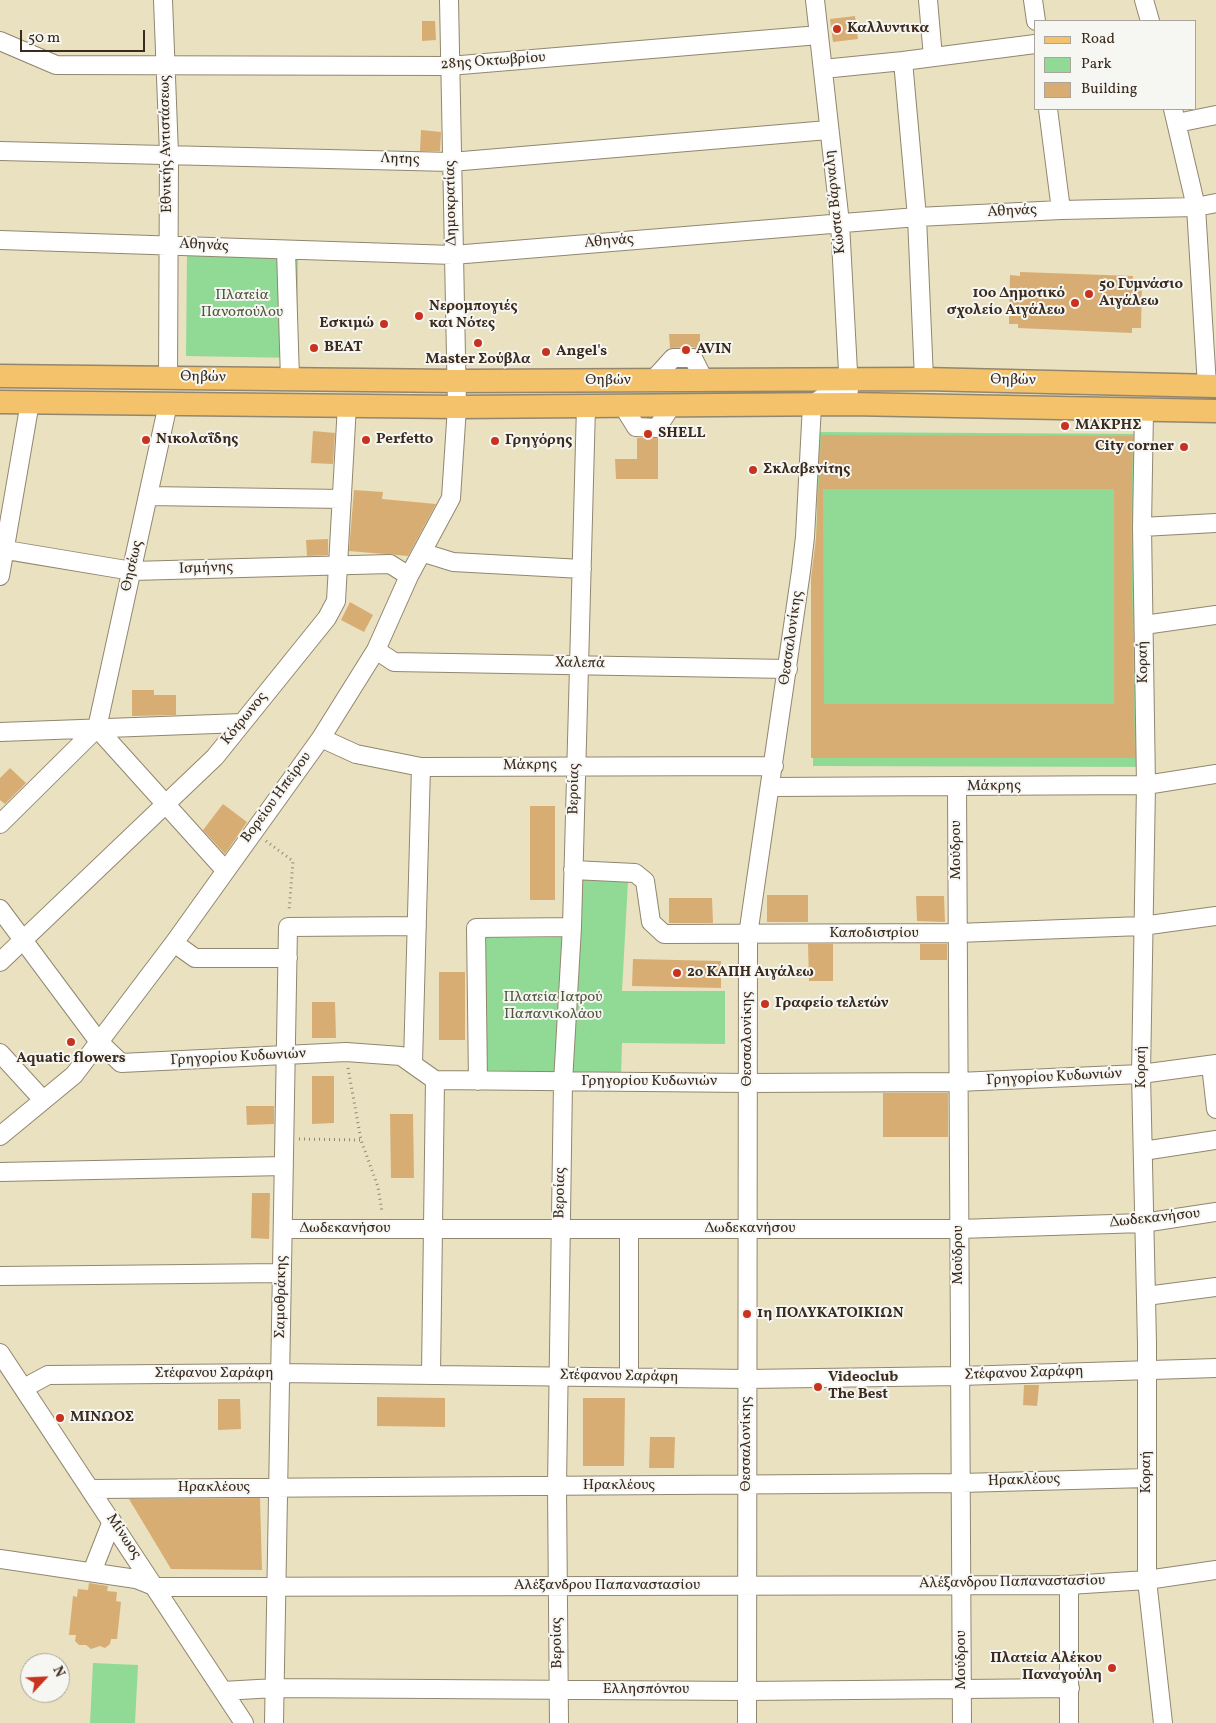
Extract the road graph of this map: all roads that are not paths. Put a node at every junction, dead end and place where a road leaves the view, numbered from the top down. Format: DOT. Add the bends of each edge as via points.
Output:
graph roads {
  1 [pos="163,0"];
  2 [pos="449,0"];
  3 [pos="815,0"];
  4 [pos="928,0"];
  5 [pos="1033,0"];
  6 [pos="1144,0"];
  7 [pos="1036,20"];
  8 [pos="1150,20"];
  9 [pos="818,35"];
  10 [pos="0,41"];
  11 [pos="1034,44"];
  12 [pos="933,57"];
  13 [pos="903,61"];
  14 [pos="166,66"];
  15 [pos="449,66"];
  16 [pos="823,69"];
  17 [pos="1048,110"];
  18 [pos="1216,115"];
  19 [pos="1175,116"];
  20 [pos="828,130"];
  21 [pos="0,151"];
  22 [pos="169,154"];
  23 [pos="452,162"];
  24 [pos="1216,203"];
  25 [pos="1196,207"];
  26 [pos="1061,210"];
  27 [pos="916,217"];
  28 [pos="840,223"];
  29 [pos="0,240"];
  30 [pos="169,244"];
  31 [pos="286,250"];
  32 [pos="453,255"];
  33 [pos="0,376"];
  34 [pos="168,378"];
  35 [pos="290,379"];
  36 [pos="848,379"];
  37 [pos="924,379"];
  38 [pos="455,382"];
  39 [pos="1211,386"];
  40 [pos="0,402"];
  41 [pos="30,402"];
  42 [pos="168,404"];
  43 [pos="850,404"];
  44 [pos="812,405"];
  45 [pos="347,406"];
  46 [pos="586,406"];
  47 [pos="457,407"];
  48 [pos="1144,410"];
  49 [pos="1216,411"];
  50 [pos="149,496"];
  51 [pos="342,499"];
  52 [pos="1216,523"];
  53 [pos="1142,527"];
  54 [pos="2,549"];
  55 [pos="424,553"];
  56 [pos="339,566"];
  57 [pos="582,569"];
  58 [pos="132,571"];
  59 [pos="0,576"];
  60 [pos="409,576"];
  61 [pos="1216,616"];
  62 [pos="1144,626"];
  63 [pos="376,650"];
  64 [pos="579,664"];
  65 [pos="788,669"];
  66 [pos="242,723"];
  67 [pos="97,728"];
  68 [pos="0,732"];
  69 [pos="321,738"];
  70 [pos="576,765"];
  71 [pos="774,766"];
  72 [pos="420,767"];
  73 [pos="1216,774"];
  74 [pos="1146,785"];
  75 [pos="770,787"];
  76 [pos="957,787"];
  77 [pos="167,805"];
  78 [pos="0,824"];
  79 [pos="225,870"];
  80 [pos="573,870"];
  81 [pos="0,909"];
  82 [pos="1216,916"];
  83 [pos="417,926"];
  84 [pos="1142,926"];
  85 [pos="572,927"];
  86 [pos="958,933"];
  87 [pos="748,935"];
  88 [pos="22,939"];
  89 [pos="174,943"];
  90 [pos="288,958"];
  91 [pos="0,962"];
  92 [pos="99,1042"];
  93 [pos="0,1053"];
  94 [pos="286,1056"];
  95 [pos="413,1064"];
  96 [pos="1214,1064"];
  97 [pos="1142,1074"];
  98 [pos="435,1080"];
  99 [pos="478,1081"];
  100 [pos="562,1082"];
  101 [pos="958,1082"];
  102 [pos="748,1083"];
  103 [pos="44,1100"];
  104 [pos="1216,1109"];
  105 [pos="0,1136"];
  106 [pos="1216,1140"];
  107 [pos="1143,1151"];
  108 [pos="284,1166"];
  109 [pos="0,1172"];
  110 [pos="1216,1212"];
  111 [pos="1143,1223"];
  112 [pos="283,1229"];
  113 [pos="433,1229"];
  114 [pos="560,1229"];
  115 [pos="747,1229"];
  116 [pos="959,1229"];
  117 [pos="629,1230"];
  118 [pos="282,1273"];
  119 [pos="0,1276"];
  120 [pos="1216,1287"];
  121 [pos="1146,1296"];
  122 [pos="0,1352"];
  123 [pos="1216,1368"];
  124 [pos="1148,1371"];
  125 [pos="280,1373"];
  126 [pos="431,1374"];
  127 [pos="960,1376"];
  128 [pos="559,1377"];
  129 [pos="629,1377"];
  130 [pos="747,1379"];
  131 [pos="24,1388"];
  132 [pos="1147,1478"];
  133 [pos="960,1483"];
  134 [pos="747,1485"];
  135 [pos="557,1486"];
  136 [pos="279,1488"];
  137 [pos="91,1489"];
  138 [pos="112,1521"];
  139 [pos="0,1559"];
  140 [pos="1216,1570"];
  141 [pos="92,1572"];
  142 [pos="1147,1580"];
  143 [pos="961,1585"];
  144 [pos="1069,1585"];
  145 [pos="558,1586"];
  146 [pos="747,1586"];
  147 [pos="156,1587"];
  148 [pos="277,1587"];
  149 [pos="275,1688"];
  150 [pos="1070,1688"];
  151 [pos="559,1690"];
  152 [pos="962,1690"];
  153 [pos="223,1691"];
  154 [pos="747,1691"];
  155 [pos="244,1723"];
  156 [pos="274,1723"];
  157 [pos="560,1723"];
  158 [pos="747,1723"];
  159 [pos="962,1723"];
  160 [pos="1070,1723"];
  161 [pos="1163,1723"];
  1 -- 14 [label="street, Εθνικής Αντιστάσεως"];
  2 -- 15 [label="street, Δημοκρατίας"];
  3 -- 9 [label="street, Κώστα Βάρναλη"];
  4 -- 12 [label="street"];
  5 -- 7 [label="street"];
  6 -- 8 [label="street"];
  9 -- 15 [label="street, 28ης Οκτωβρίου"];
  9 -- 16 [label="street, Κώστα Βάρναλη"];
  10 -- 14 [label="street, 28ης Οκτωβρίου" via="56,66"];
  11 -- 12 [label="street"];
  12 -- 13 [label="street"];
  13 -- 16 [label="street"];
  13 -- 27 [label="street"];
  14 -- 15 [label="street, 28ης Οκτωβρίου"];
  14 -- 22 [label="street, Εθνικής Αντιστάσεως"];
  15 -- 23 [label="street, Δημοκρατίας"];
  16 -- 20 [label="street, Κώστα Βάρναλη"];
  17 -- 26 [label="street"];
  18 -- 19 [label="street"];
  19 -- 25 [label="street"];
  20 -- 23 [label="street, Λητης"];
  20 -- 28 [label="street, Κώστα Βάρναλη"];
  21 -- 22 [label="street, Λητης"];
  22 -- 23 [label="street, Λητης"];
  22 -- 30 [label="street, Εθνικής Αντιστάσεως"];
  23 -- 32 [label="street, Δημοκρατίας"];
  24 -- 25 [label="street, Αθηνάς"];
  25 -- 26 [label="street, Αθηνάς"];
  25 -- 39 [label="street"];
  26 -- 27 [label="street, Αθηνάς"];
  27 -- 28 [label="street, Αθηνάς"];
  27 -- 37 [label="street"];
  28 -- 32 [label="street, Αθηνάς"];
  28 -- 36 [label="street, Κώστα Βάρναλη"];
  29 -- 30 [label="street, Αθηνάς"];
  30 -- 31 [label="street, Αθηνάς"];
  30 -- 34 [label="street, Εθνικής Αντιστάσεως"];
  31 -- 32 [label="street, Αθηνάς"];
  31 -- 35 [label="street"];
  32 -- 38 [label="street, Δημοκρατίας"];
  33 -- 34 [label="main road, Θηβών"];
  34 -- 35 [label="main road, Θηβών"];
  35 -- 38 [label="main road, Θηβών"];
  36 -- 37 [label="main road, Θηβών"];
  36 -- 38 [label="main road, Θηβών"];
  36 -- 43 [label="street, Κώστα Βάρναλη"];
  36 -- 44 [label="street"];
  37 -- 39 [label="main road, Θηβών"];
  38 -- 47 [label="street, Δημοκρατίας"];
  40 -- 41 [label="main road, Θηβών"];
  41 -- 42 [label="main road, Θηβών"];
  41 -- 54 [label="street"];
  42 -- 45 [label="main road, Θηβών"];
  42 -- 50 [label="street, Θησέως"];
  43 -- 44 [label="main road, Θηβών"];
  43 -- 48 [label="main road, Θηβών"];
  44 -- 46 [label="main road, Θηβών"];
  44 -- 65 [label="street, Θεσσαλονίκης" via="805,537"];
  45 -- 47 [label="main road, Θηβών"];
  45 -- 51 [label="street, Κότρωνος"];
  46 -- 47 [label="main road, Θηβών"];
  46 -- 57 [label="street, Βεροίας"];
  47 -- 55 [label="street, Βορείου Ηπείρου" via="451,498"];
  48 -- 49 [label="main road, Θηβών"];
  48 -- 53 [label="street, Κοραή"];
  50 -- 51 [label="street"];
  50 -- 58 [label="street, Θησέως"];
  51 -- 56 [label="street, Κότρωνος"];
  52 -- 53 [label="street"];
  53 -- 62 [label="street, Κοραή"];
  54 -- 58 [label="street, Ισμήνης"];
  54 -- 59 [label="street"];
  55 -- 57 [label="street" via="453,562"];
  55 -- 60 [label="street, Βορείου Ηπείρου"];
  56 -- 58 [label="street, Ισμήνης"];
  56 -- 60 [label="street, Ισμήνης" via="390,564"];
  56 -- 66 [label="street, Κότρωνος" via="336,601 327,618"];
  57 -- 64 [label="street, Βεροίας"];
  58 -- 67 [label="street, Θησέως"];
  60 -- 63 [label="street, Βορείου Ηπείρου"];
  61 -- 62 [label="street"];
  62 -- 74 [label="street, Κοραή"];
  63 -- 64 [label="street, Χαλεπά" via="394,662"];
  63 -- 69 [label="street, Βορείου Ηπείρου"];
  64 -- 65 [label="street, Χαλεπά"];
  64 -- 70 [label="street, Βεροίας"];
  65 -- 71 [label="street, Θεσσαλονίκης"];
  66 -- 67 [label="street"];
  66 -- 77 [label="street, Κότρωνος" via="215,757"];
  67 -- 68 [label="street"];
  67 -- 77 [label="street"];
  67 -- 78 [label="street"];
  69 -- 72 [label="street, Μάκρης" via="356,754"];
  69 -- 79 [label="street, Βορείου Ηπείρου"];
  70 -- 71 [label="street, Μάκρης"];
  70 -- 72 [label="street, Μάκρης"];
  70 -- 80 [label="street, Βεροίας"];
  71 -- 75 [label="street, Θεσσαλονίκης"];
  72 -- 83 [label="street"];
  73 -- 74 [label="street, Μάκρης"];
  74 -- 76 [label="street, Μάκρης"];
  74 -- 84 [label="street, Κοραή"];
  75 -- 76 [label="street, Μάκρης"];
  75 -- 87 [label="street, Θεσσαλονίκης"];
  76 -- 86 [label="street, Μούδρου"];
  77 -- 79 [label="street"];
  77 -- 88 [label="street, Κότρωνος"];
  79 -- 89 [label="street, Βορείου Ηπείρου"];
  80 -- 85 [label="street, Βεροίας"];
  80 -- 87 [label="street, Καποδιστρίου" via="634,873 645,881 651,922 664,934"];
  81 -- 88 [label="street, Γρηγορίου Κυδωνιών"];
  82 -- 84 [label="street, Καποδιστρίου"];
  83 -- 90 [label="street, Σαμοθράκης" via="288,927"];
  83 -- 95 [label="street"];
  84 -- 86 [label="street, Καποδιστρίου"];
  84 -- 97 [label="street, Κοραή"];
  85 -- 99 [label="street" via="476,928"];
  85 -- 100 [label="street, Βεροίας"];
  86 -- 87 [label="street, Καποδιστρίου"];
  86 -- 101 [label="street, Μούδρου"];
  87 -- 102 [label="street, Θεσσαλονίκης"];
  88 -- 91 [label="street, Κότρωνος"];
  88 -- 92 [label="street, Γρηγορίου Κυδωνιών"];
  89 -- 90 [label="street" via="195,958"];
  89 -- 92 [label="street, Βορείου Ηπείρου"];
  90 -- 94 [label="street, Σαμοθράκης"];
  92 -- 94 [label="street, Γρηγορίου Κυδωνιών" via="121,1063"];
  92 -- 103 [label="street, Βορείου Ηπείρου" via="74,1075"];
  93 -- 103 [label="street"];
  94 -- 95 [label="street, Γρηγορίου Κυδωνιών" via="346,1052 402,1056"];
  94 -- 108 [label="street, Σαμοθράκης"];
  95 -- 98 [label="street, Γρηγορίου Κυδωνιών"];
  96 -- 97 [label="street, Γρηγορίου Κυδωνιών"];
  96 -- 104 [label="street"];
  97 -- 101 [label="street, Γρηγορίου Κυδωνιών"];
  97 -- 107 [label="street, Κοραή"];
  98 -- 99 [label="street, Γρηγορίου Κυδωνιών"];
  98 -- 113 [label="street"];
  99 -- 100 [label="street, Γρηγορίου Κυδωνιών"];
  100 -- 102 [label="street, Γρηγορίου Κυδωνιών"];
  100 -- 114 [label="street, Βεροίας"];
  101 -- 102 [label="street, Γρηγορίου Κυδωνιών"];
  101 -- 116 [label="street, Μούδρου"];
  102 -- 115 [label="street, Θεσσαλονίκης"];
  103 -- 105 [label="street, Βορείου Ηπείρου"];
  106 -- 107 [label="street"];
  107 -- 111 [label="street, Κοραή"];
  108 -- 109 [label="street"];
  108 -- 112 [label="street, Σαμοθράκης"];
  110 -- 111 [label="street, Δωδεκανήσου"];
  111 -- 116 [label="street, Δωδεκανήσου"];
  111 -- 121 [label="street, Κοραή"];
  112 -- 113 [label="street, Δωδεκανήσου"];
  112 -- 118 [label="street, Σαμοθράκης"];
  113 -- 114 [label="street, Δωδεκανήσου"];
  113 -- 126 [label="street"];
  114 -- 117 [label="street, Δωδεκανήσου"];
  114 -- 128 [label="street, Βεροίας"];
  115 -- 116 [label="street, Δωδεκανήσου"];
  115 -- 117 [label="street, Δωδεκανήσου"];
  115 -- 130 [label="street, Θεσσαλονίκης"];
  116 -- 127 [label="street, Μούδρου"];
  117 -- 129 [label="street"];
  118 -- 119 [label="street"];
  118 -- 125 [label="street, Σαμοθράκης"];
  120 -- 121 [label="street"];
  121 -- 124 [label="street, Κοραή"];
  122 -- 131 [label="street, Μίνωος"];
  123 -- 124 [label="street, Στέφανου Σαράφη"];
  124 -- 127 [label="street, Στέφανου Σαράφη"];
  124 -- 132 [label="street, Κοραή"];
  125 -- 126 [label="street, Στέφανου Σαράφη"];
  125 -- 131 [label="street, Στέφανου Σαράφη" via="48,1375"];
  125 -- 136 [label="street, Σαμοθράκης"];
  126 -- 128 [label="street, Στέφανου Σαράφη"];
  127 -- 130 [label="street, Στέφανου Σαράφη"];
  127 -- 133 [label="street, Μούδρου"];
  128 -- 129 [label="street, Στέφανου Σαράφη"];
  128 -- 135 [label="street, Βεροίας"];
  129 -- 130 [label="street, Στέφανου Σαράφη"];
  130 -- 134 [label="street, Θεσσαλονίκης"];
  131 -- 137 [label="street, Μίνωος"];
  132 -- 133 [label="street, Ηρακλέους"];
  132 -- 142 [label="street, Κοραή"];
  133 -- 134 [label="street, Ηρακλέους"];
  133 -- 143 [label="street, Μούδρου"];
  134 -- 135 [label="street, Ηρακλέους"];
  134 -- 146 [label="street, Θεσσαλονίκης"];
  135 -- 136 [label="street, Ηρακλέους"];
  135 -- 145 [label="street, Βεροίας"];
  136 -- 137 [label="street, Ηρακλέους"];
  136 -- 148 [label="street, Σαμοθράκης"];
  137 -- 138 [label="street, Μίνωος"];
  138 -- 141 [label="street"];
  138 -- 147 [label="street, Μίνωος"];
  139 -- 141 [label="street, Αλέξανδρου Παπαναστασίου"];
  140 -- 142 [label="street, Αλέξανδρου Παπαναστασίου"];
  141 -- 147 [label="street, Αλέξανδρου Παπαναστασίου" via="136,1579"];
  142 -- 144 [label="street, Αλέξανδρου Παπαναστασίου"];
  142 -- 161 [label="street, Κοραή"];
  143 -- 144 [label="street, Αλέξανδρου Παπαναστασίου"];
  143 -- 146 [label="street, Αλέξανδρου Παπαναστασίου"];
  143 -- 152 [label="street, Μούδρου"];
  144 -- 150 [label="street"];
  145 -- 146 [label="street, Αλέξανδρου Παπαναστασίου"];
  145 -- 148 [label="street, Αλέξανδρου Παπαναστασίου"];
  145 -- 151 [label="street, Βεροίας"];
  146 -- 154 [label="street, Θεσσαλονίκης"];
  147 -- 148 [label="street, Αλέξανδρου Παπαναστασίου"];
  147 -- 153 [label="street, Μίνωος"];
  148 -- 149 [label="street, Σαμοθράκης"];
  149 -- 151 [label="street, Ελλησπόντου"];
  149 -- 153 [label="street, Ελλησπόντου"];
  149 -- 156 [label="street, Σαμοθράκης"];
  150 -- 152 [label="street, Ελλησπόντου"];
  150 -- 160 [label="street"];
  151 -- 154 [label="street, Ελλησπόντου"];
  151 -- 157 [label="street, Βεροίας"];
  152 -- 154 [label="street, Ελλησπόντου"];
  152 -- 159 [label="street, Μούδρου"];
  153 -- 155 [label="street, Μίνωος"];
  154 -- 158 [label="street, Θεσσαλονίκης"];
}
